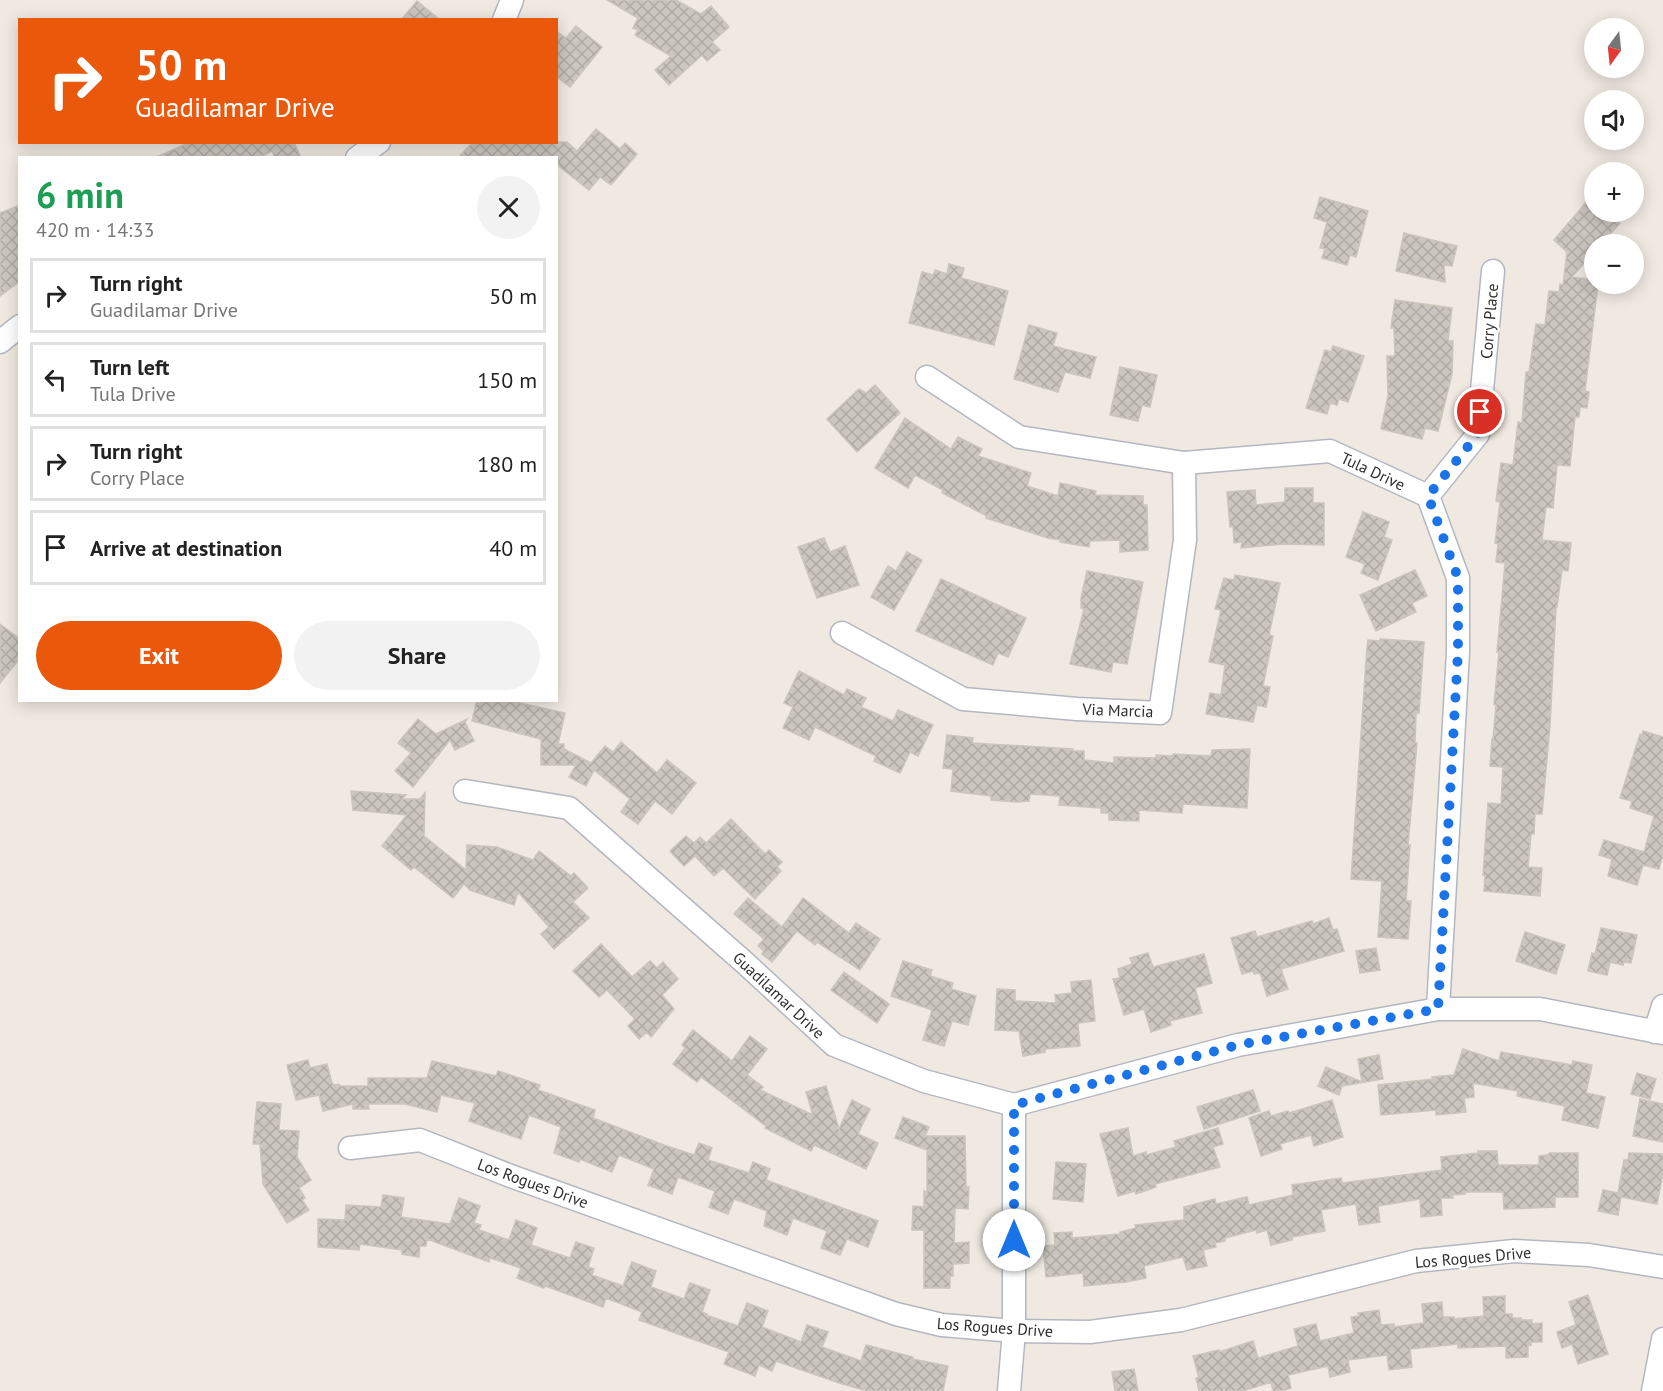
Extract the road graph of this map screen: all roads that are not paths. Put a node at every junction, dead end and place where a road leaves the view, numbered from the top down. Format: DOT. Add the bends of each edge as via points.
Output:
graph roads {
  1 [pos="512,0"];
  2 [pos="505,18"];
  3 [pos="376,144"];
  4 [pos="360,156"];
  5 [pos="1494,272"];
  6 [pos="18,328"];
  7 [pos="0,342"];
  8 [pos="927,377"];
  9 [pos="1184,464"];
  10 [pos="1428,496"];
  11 [pos="842,633"];
  12 [pos="465,791"];
  13 [pos="1663,1006"];
  14 [pos="1438,1009"];
  15 [pos="1659,1033"];
  16 [pos="1014,1105"];
  17 [pos="350,1148"];
  18 [pos="1663,1267"];
  19 [pos="1014,1331"];
  20 [pos="1663,1339"];
  21 [pos="1008,1391"];
  22 [pos="1653,1391"];
  1 -- 2 [label="street"];
  3 -- 4 [label="street"];
  5 -- 10 [label="street, Corry Place" via="1478,434"];
  6 -- 7 [label="street"];
  8 -- 9 [label="street, Tula Drive" via="1019,437"];
  9 -- 10 [label="street, Tula Drive" via="1330,451"];
  9 -- 11 [label="street, Via Marcia" via="1185,540 1160,713 963,699"];
  10 -- 14 [label="street" via="1458,578 1458,652"];
  12 -- 16 [label="street, Guadilamar Drive" via="569,808 834,1045 924,1081"];
  13 -- 15 [label="street"];
  14 -- 15 [label="street, Guadilamar Drive" via="1540,1009"];
  14 -- 16 [label="street, Guadilamar Drive" via="1238,1045"];
  16 -- 19 [label="street"];
  17 -- 19 [label="street, Los Rogues Drive" via="420,1140 896,1314 942,1325"];
  18 -- 19 [label="street, Los Rogues Drive" via="1589,1255 1514,1251 1416,1261 1181,1320 1090,1332"];
  19 -- 21 [label="street"];
  20 -- 22 [label="street"];
}
